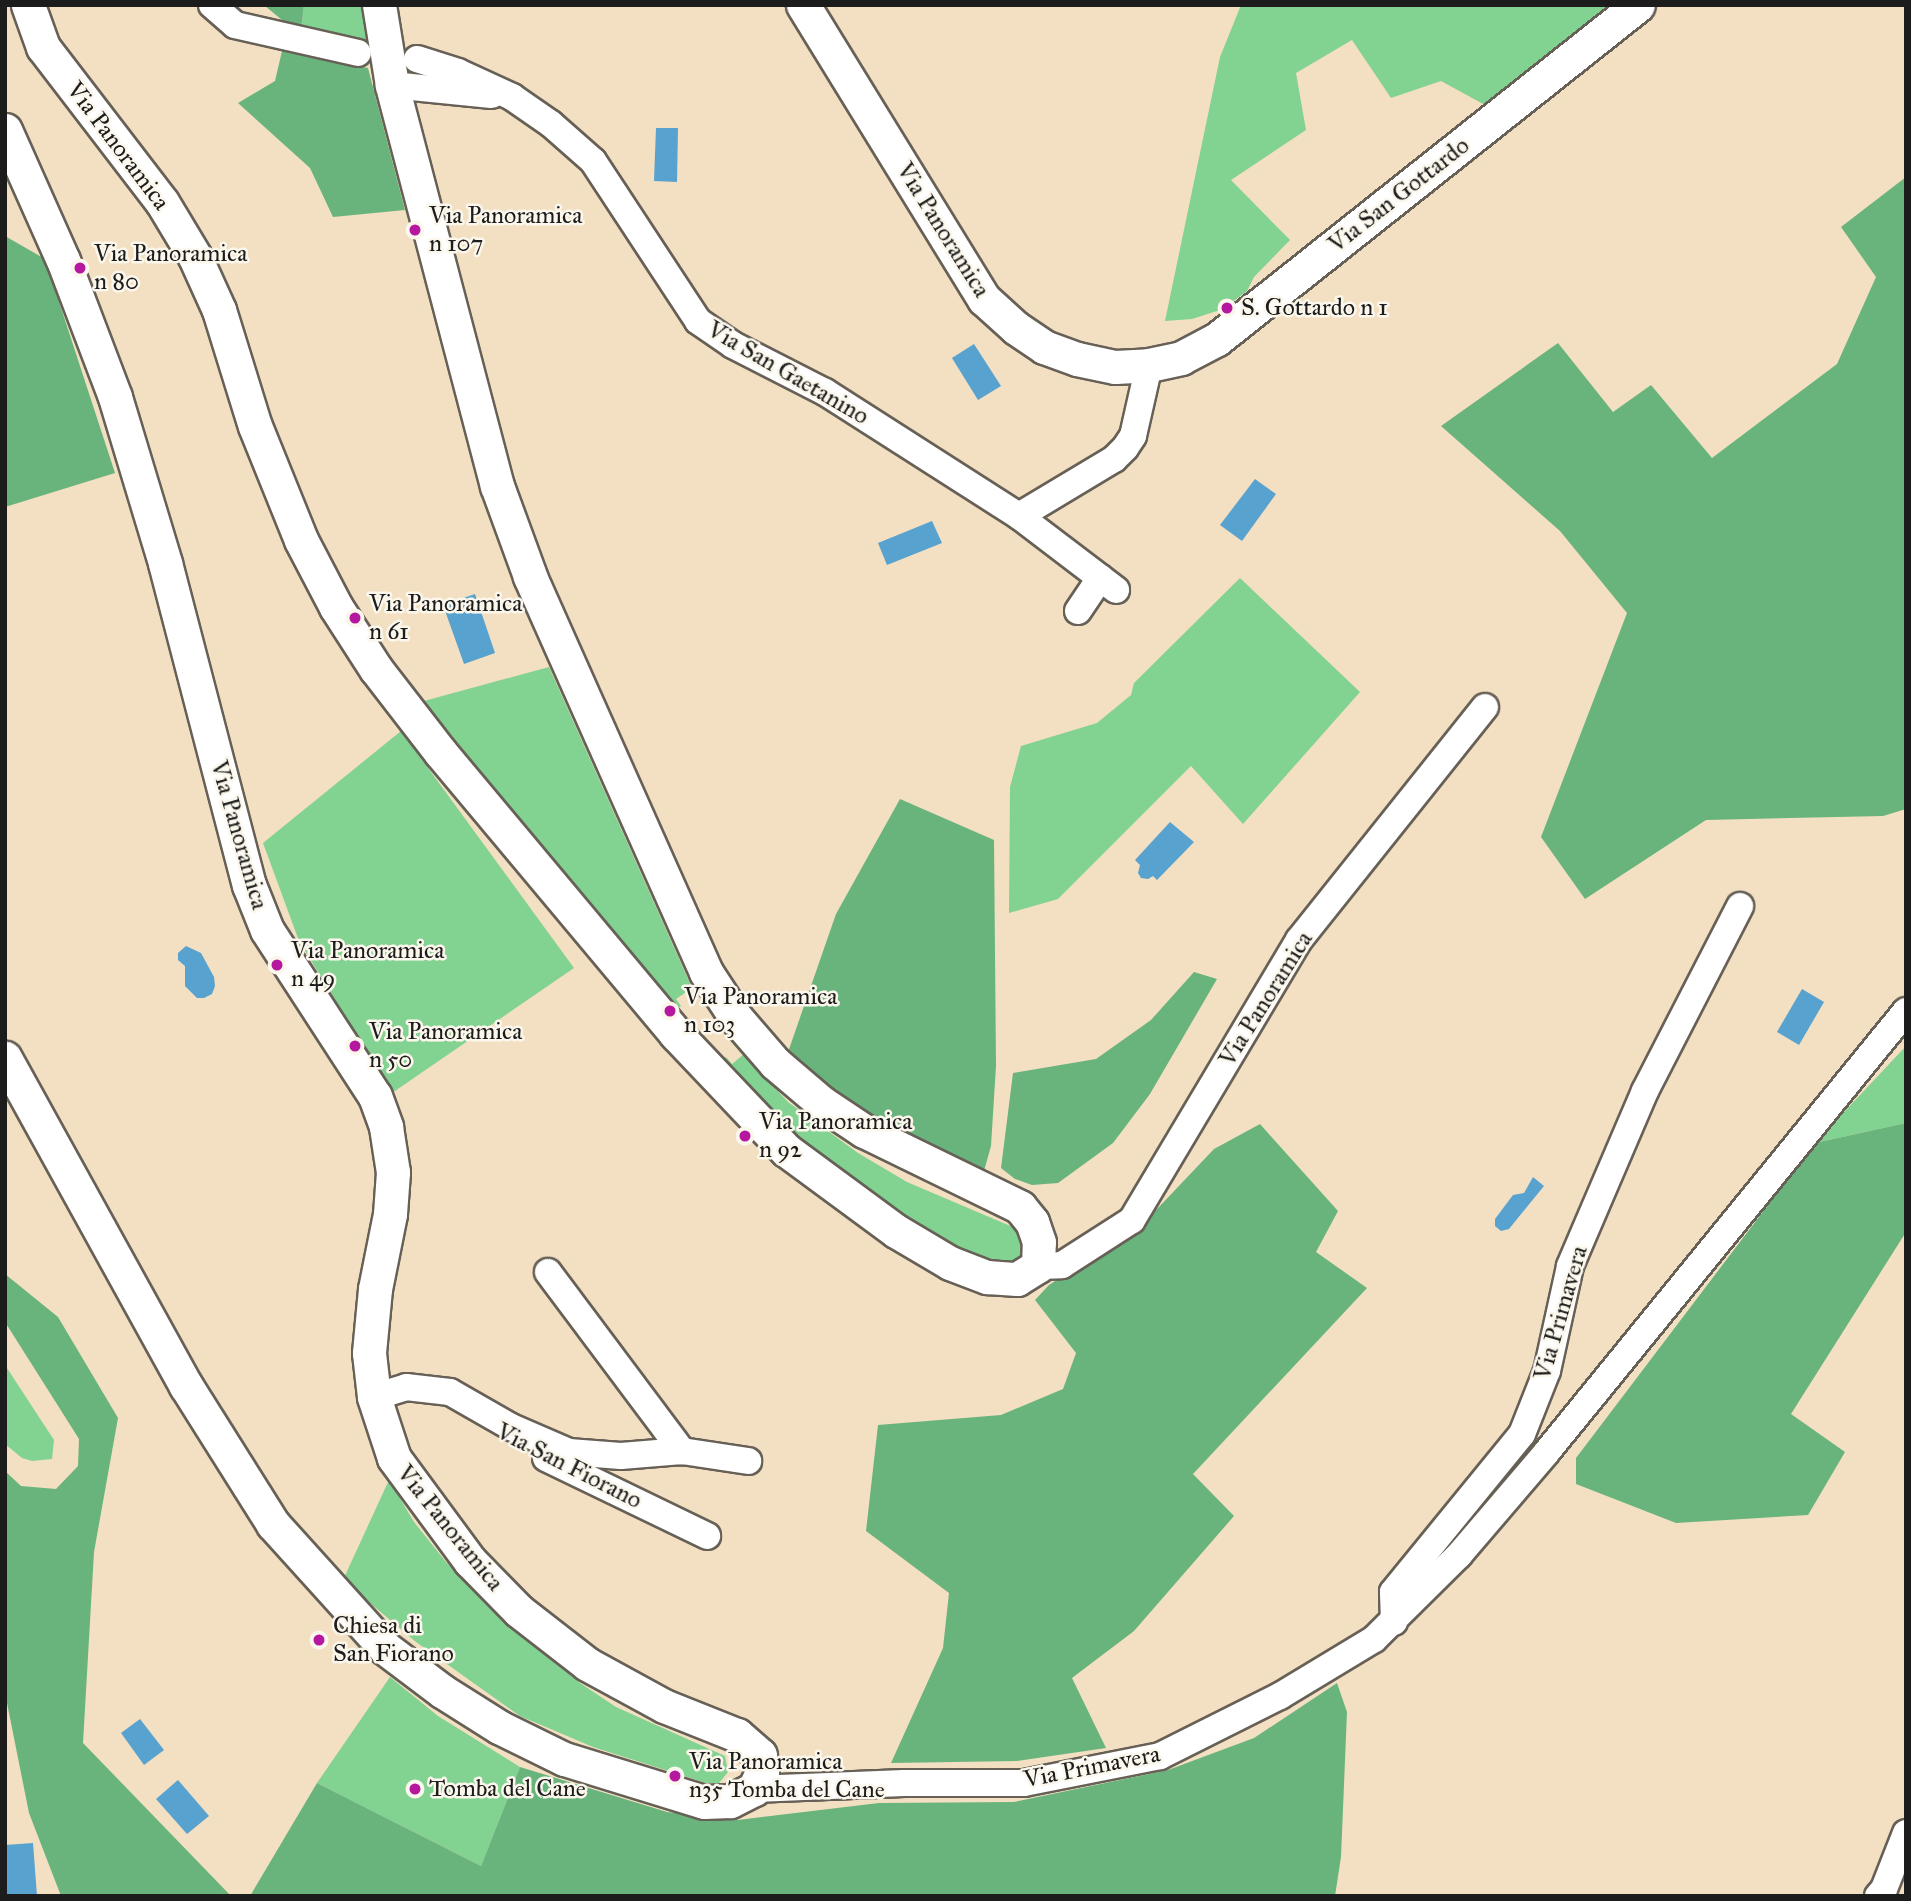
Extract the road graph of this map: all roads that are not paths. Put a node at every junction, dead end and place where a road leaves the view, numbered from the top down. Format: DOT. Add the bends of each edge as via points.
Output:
graph roads {
  1 [pos="29,5"];
  2 [pos="212,5"];
  3 [pos="379,5"];
  4 [pos="803,5"];
  5 [pos="1638,5"];
  6 [pos="358,53"];
  7 [pos="417,59"];
  8 [pos="392,85"];
  9 [pos="512,97"];
  10 [pos="5,130"];
  11 [pos="1149,365"];
  12 [pos="1019,516"];
  13 [pos="1078,611"];
  14 [pos="1485,706"];
  15 [pos="1740,906"];
  16 [pos="1906,1011"];
  17 [pos="5,1058"];
  18 [pos="1038,1266"];
  19 [pos="548,1272"];
  20 [pos="435,1389"];
  21 [pos="374,1398"];
  22 [pos="682,1451"];
  23 [pos="748,1461"];
  24 [pos="707,1536"];
  25 [pos="1394,1622"];
  26 [pos="754,1789"];
  27 [pos="1906,1833"];
  28 [pos="1878,1896"];
  1 -- 18 [label="street, Via Panoramica" via="43,47 162,202 195,257 219,310 256,426 301,540 376,669 441,753 676,1034 808,1169 950,1263 987,1277 1017,1279"];
  2 -- 6 [label="street" via="235,25"];
  3 -- 8 [label="street"];
  4 -- 11 [label="street, Via Panoramica" via="984,299 1044,347 1115,367"];
  5 -- 11 [label="street, Via San Gottardo" via="1217,339 1181,358"];
  7 -- 9 [label="street, Via San Gaetanino"];
  8 -- 9 [label="street, Via San Gaetanino"];
  8 -- 18 [label="street" via="497,486 530,576 705,972 775,1063 822,1102 864,1131 1020,1207 1039,1242"];
  9 -- 12 [label="street, Via San Gaetanino" via="593,161 698,321 733,345 825,392"];
  10 -- 21 [label="street, Via Panoramica" via="63,260 115,397 165,563 249,885 267,930 375,1096 386,1127 393,1172 369,1353"];
  11 -- 12 [label="street" via="1133,436 1125,448"];
  12 -- 13 [label="street, Via San Gaetanino" via="1108,584"];
  14 -- 18 [label="street, Via Panoramica" via="1299,940 1132,1220 1062,1265"];
  15 -- 25 [label="street, Via Primavera" via="1645,1091 1570,1266 1547,1371 1522,1434 1393,1592"];
  16 -- 25 [label="street, Via Primavera" via="1546,1453 1459,1555"];
  17 -- 26 [label="street" via="179,1374 273,1524 385,1648 499,1727 564,1759 704,1802 730,1801"];
  19 -- 22 [label="street"];
  20 -- 21 [label="street, Via San Fiorano" via="406,1387"];
  20 -- 22 [label="street, Via San Fiorano" via="450,1392 511,1427 569,1452 621,1456"];
  20 -- 24 [label="street, Via San Fiorano" via="510,1440"];
  21 -- 26 [label="street, Via Panoramica" via="394,1458 470,1561 519,1611 587,1664 664,1706 737,1735 760,1755 762,1772"];
  22 -- 23 [label="street, Via San Fiorano"];
  25 -- 26 [label="street, Via Primavera" via="1280,1696 1160,1756 1024,1783"];
  27 -- 28 [label="street"];
}
